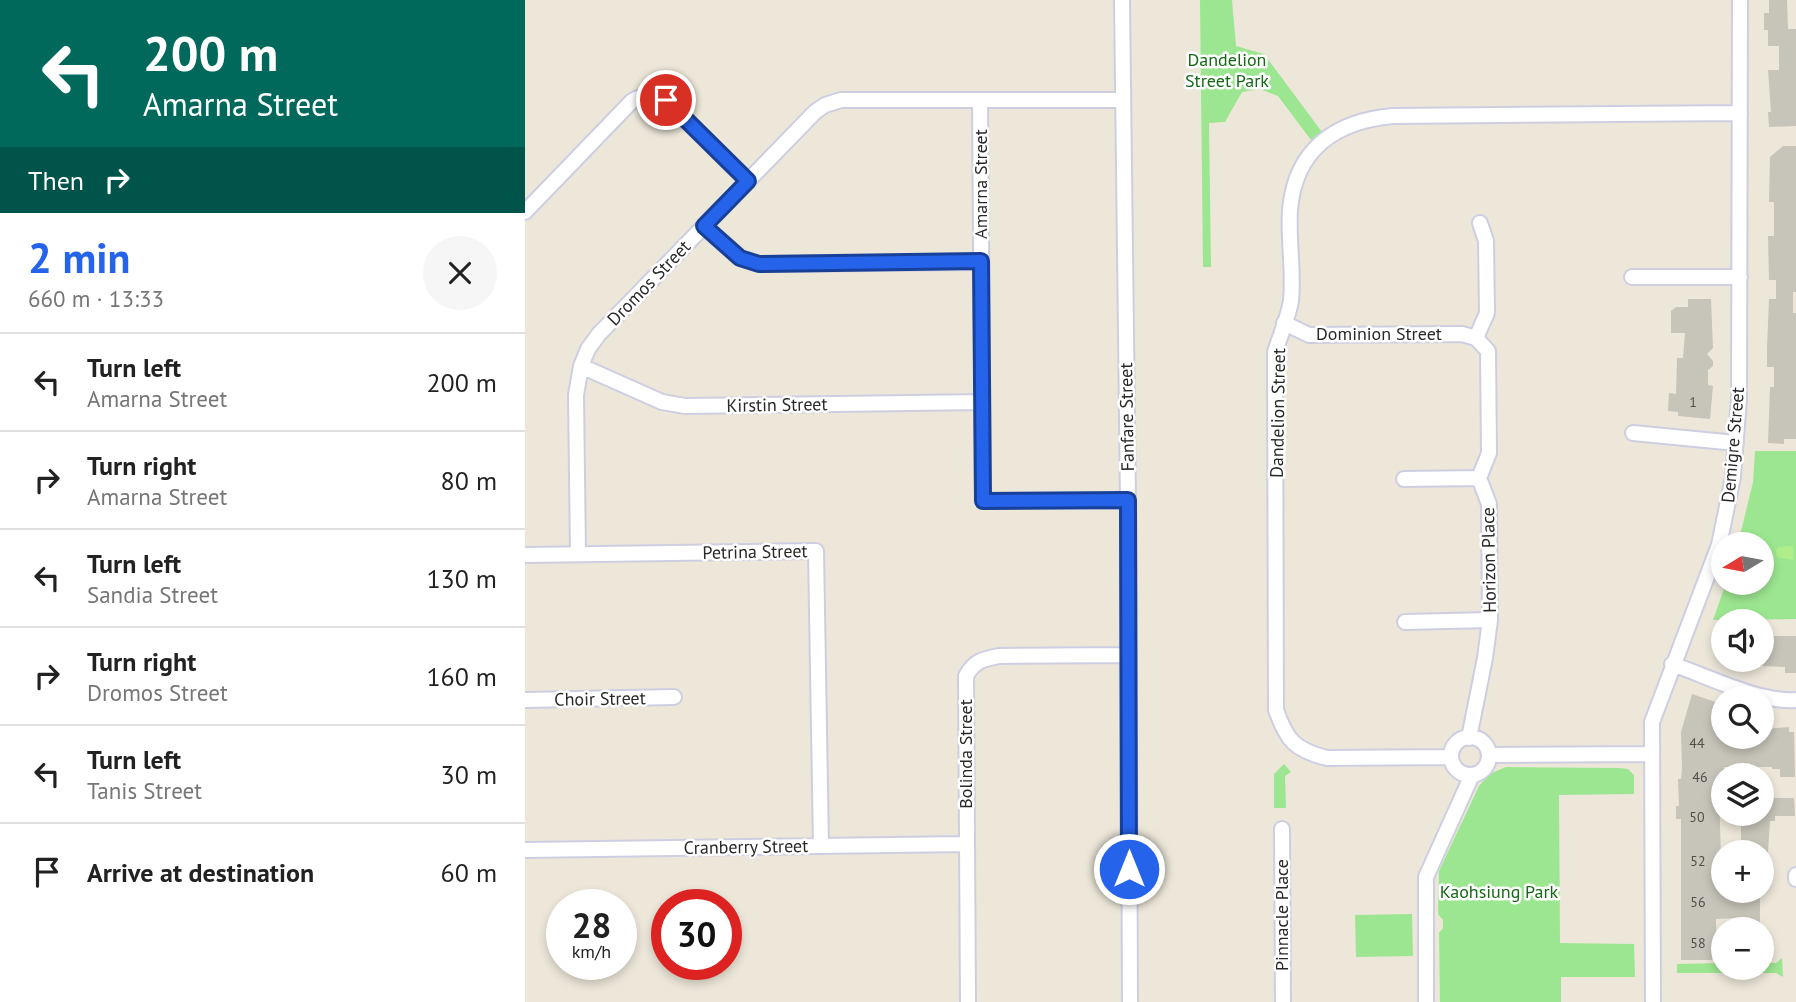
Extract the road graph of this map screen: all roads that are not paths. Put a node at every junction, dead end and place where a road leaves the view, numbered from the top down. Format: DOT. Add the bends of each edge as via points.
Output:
graph roads {
  1 [pos="1122,0"];
  2 [pos="1740,0"];
  3 [pos="980,100"];
  4 [pos="1123,100"];
  5 [pos="1740,113"];
  6 [pos="748,181"];
  7 [pos="525,212"];
  8 [pos="1480,223"];
  9 [pos="704,226"];
  10 [pos="981,261"];
  11 [pos="1632,277"];
  12 [pos="1739,277"];
  13 [pos="1284,323"];
  14 [pos="1476,338"];
  15 [pos="580,366"];
  16 [pos="982,402"];
  17 [pos="1633,433"];
  18 [pos="1736,443"];
  19 [pos="1479,478"];
  20 [pos="1404,479"];
  21 [pos="1128,500"];
  22 [pos="578,554"];
  23 [pos="525,555"];
  24 [pos="1490,620"];
  25 [pos="1405,622"];
  26 [pos="1128,656"];
  27 [pos="1672,664"];
  28 [pos="674,697"];
  29 [pos="1796,700"];
  30 [pos="525,701"];
  31 [pos="1469,737"];
  32 [pos="1651,754"];
  33 [pos="1489,755"];
  34 [pos="1451,757"];
  35 [pos="1472,775"];
  36 [pos="1282,829"];
  37 [pos="967,844"];
  38 [pos="821,846"];
  39 [pos="525,850"];
  40 [pos="968,1002"];
  41 [pos="1130,1002"];
  42 [pos="1283,1002"];
  43 [pos="1426,1002"];
  44 [pos="1653,1002"];
  1 -- 4 [label="street, Fanfare Street"];
  2 -- 5 [label="street, Demigre Street"];
  3 -- 4 [label="street, Dromos Street"];
  3 -- 6 [label="street, Dromos Street" via="841,100 825,105"];
  3 -- 10 [label="street, Amarna Street"];
  4 -- 21 [label="street, Fanfare Street"];
  5 -- 12 [label="street, Demigre Street"];
  5 -- 13 [label="street, Dandelion Street" via="1393,116 1352,123 1320,142 1295,182 1290,209 1290,301"];
  6 -- 7 [label="street" via="666,100 641,96"];
  6 -- 9 [label="street, Dromos Street"];
  8 -- 14 [label="street" via="1486,241 1487,313"];
  9 -- 10 [label="street" via="740,258 759,264"];
  9 -- 15 [label="street, Dromos Street" via="599,334"];
  10 -- 16 [label="street, Amarna Street"];
  11 -- 12 [label="street"];
  12 -- 18 [label="street, Demigre Street"];
  13 -- 14 [label="street, Dominion Street" via="1309,335 1462,334"];
  13 -- 34 [label="street, Dandelion Street" via="1275,352 1276,710 1284,732 1299,749 1327,758"];
  14 -- 19 [label="street" via="1488,351 1489,453"];
  15 -- 16 [label="street, Kirstin Street" via="662,401 685,406"];
  15 -- 22 [label="street, Dromos Street" via="576,395"];
  16 -- 21 [label="street, Amarna Street" via="983,501"];
  17 -- 18 [label="street"];
  18 -- 27 [label="street, Demigre Street" via="1719,545"];
  19 -- 20 [label="street"];
  19 -- 24 [label="street, Horizon Place" via="1489,504"];
  21 -- 26 [label="street, Fanfare Street"];
  22 -- 23 [label="street, Petrina Street"];
  22 -- 38 [label="street, Petrina Street" via="816,551"];
  24 -- 25 [label="street"];
  24 -- 31 [label="street, Horizon Place"];
  26 -- 37 [label="street, Bolinda Street" via="999,656 972,665 965,692"];
  26 -- 41 [label="street, Fanfare Street"];
  27 -- 29 [label="street" via="1762,696"];
  27 -- 32 [label="street, Demigre Street" via="1652,722"];
  28 -- 30 [label="street, Choir Street"];
  31 -- 33 [label="street" via="1483,743"];
  31 -- 34 [label="street" via="1456,743"];
  32 -- 33 [label="street"];
  32 -- 44 [label="street, Demigre Street"];
  33 -- 35 [label="street" via="1482,771"];
  34 -- 35 [label="street" via="1458,771"];
  35 -- 43 [label="street" via="1426,877"];
  36 -- 42 [label="street, Pinnacle Place"];
  37 -- 38 [label="street, Cranberry Street"];
  37 -- 40 [label="street, Bolinda Street"];
  38 -- 39 [label="street, Cranberry Street"];
}
